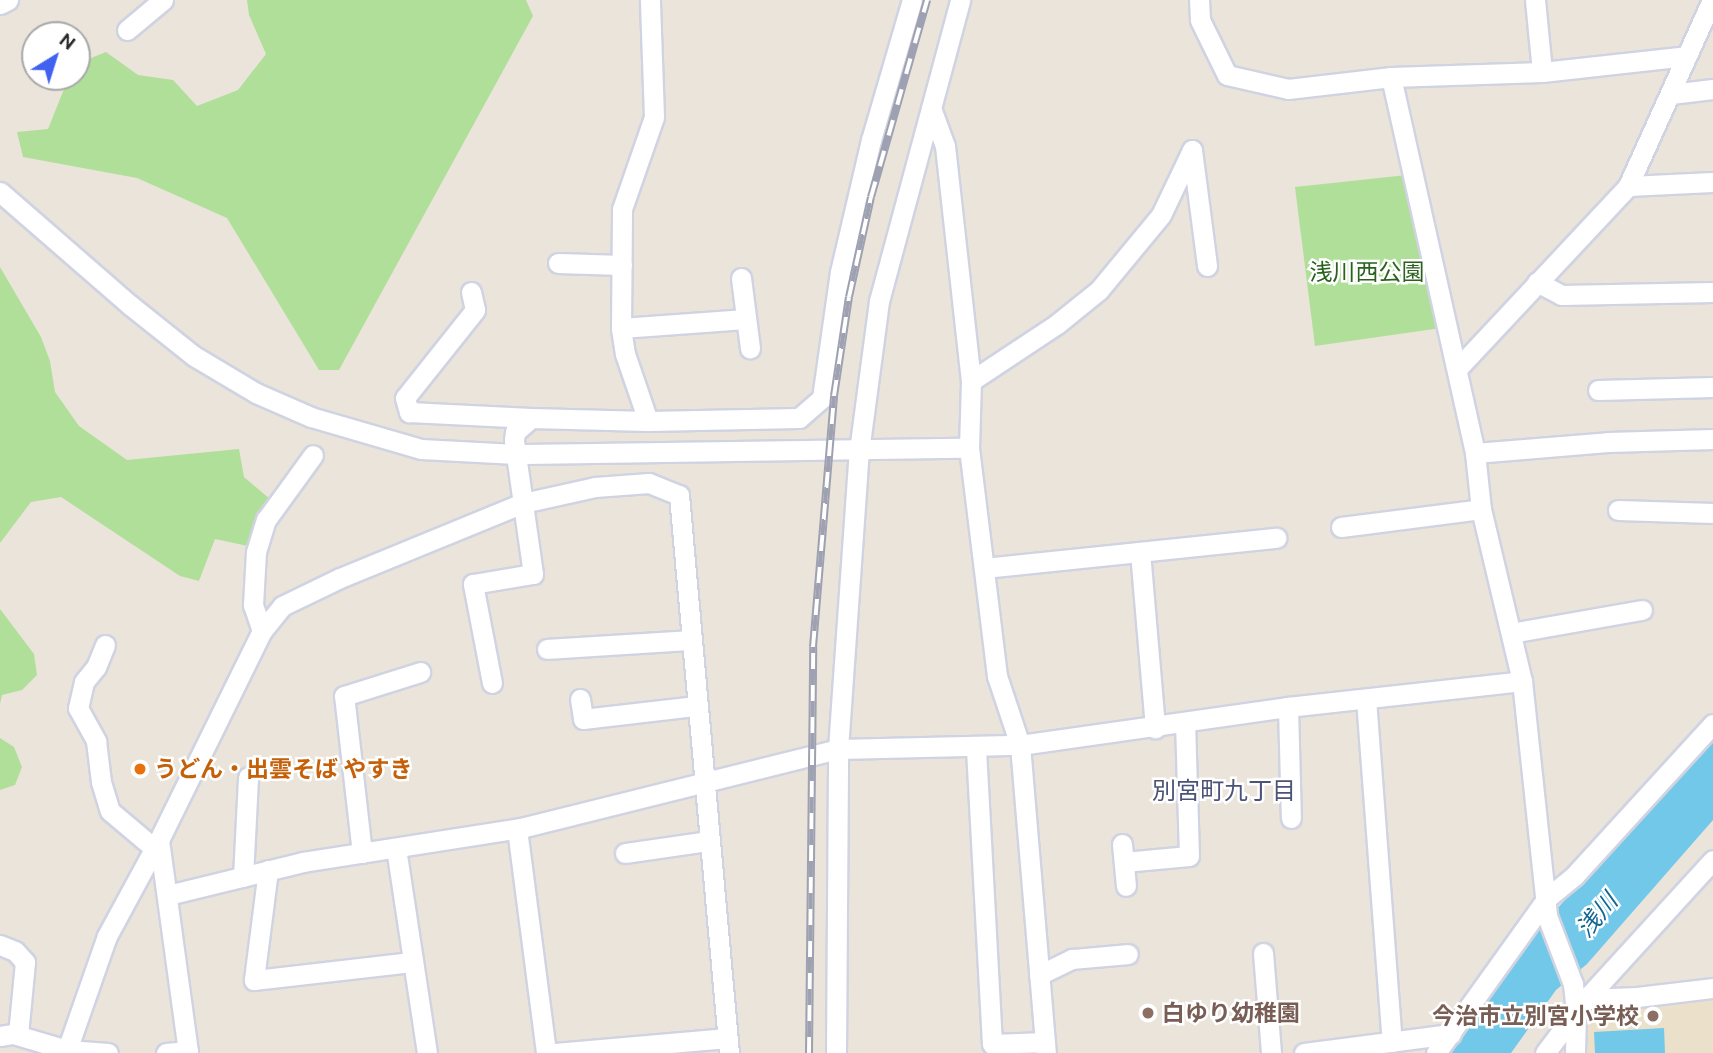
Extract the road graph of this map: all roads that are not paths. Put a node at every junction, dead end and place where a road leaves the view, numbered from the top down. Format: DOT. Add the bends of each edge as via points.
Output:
graph roads {
  1 [pos="8,0"];
  2 [pos="163,0"];
  3 [pos="649,0"];
  4 [pos="912,0"];
  5 [pos="1199,0"];
  6 [pos="1535,0"];
  7 [pos="1712,0"];
  8 [pos="0,4"];
  9 [pos="952,4"];
  10 [pos="127,30"];
  11 [pos="1686,57"];
  12 [pos="1542,72"];
  13 [pos="1391,77"];
  14 [pos="1713,89"];
  15 [pos="1671,94"];
  16 [pos="931,108"];
  17 [pos="1713,181"];
  18 [pos="1628,186"];
  19 [pos="0,192"];
  20 [pos="558,262"];
  21 [pos="622,265"];
  22 [pos="1206,266"];
  23 [pos="741,278"];
  24 [pos="1537,282"];
  25 [pos="471,292"];
  26 [pos="1713,292"];
  27 [pos="746,319"];
  28 [pos="621,328"];
  29 [pos="750,348"];
  30 [pos="1457,369"];
  31 [pos="971,382"];
  32 [pos="1713,387"];
  33 [pos="1598,390"];
  34 [pos="531,418"];
  35 [pos="648,421"];
  36 [pos="1713,439"];
  37 [pos="969,448"];
  38 [pos="859,451"];
  39 [pos="1475,453"];
  40 [pos="516,454"];
  41 [pos="313,455"];
  42 [pos="523,503"];
  43 [pos="1481,509"];
  44 [pos="1618,510"];
  45 [pos="1713,513"];
  46 [pos="1341,527"];
  47 [pos="1276,538"];
  48 [pos="1140,552"];
  49 [pos="984,568"];
  50 [pos="1642,610"];
  51 [pos="262,631"];
  52 [pos="1511,633"];
  53 [pos="691,640"];
  54 [pos="105,645"];
  55 [pos="547,649"];
  56 [pos="420,672"];
  57 [pos="1522,681"];
  58 [pos="492,683"];
  59 [pos="580,699"];
  60 [pos="1366,699"];
  61 [pos="696,706"];
  62 [pos="1288,707"];
  63 [pos="1185,724"];
  64 [pos="1713,724"];
  65 [pos="1155,728"];
  66 [pos="1020,745"];
  67 [pos="838,749"];
  68 [pos="976,749"];
  69 [pos="248,778"];
  70 [pos="702,783"];
  71 [pos="1291,818"];
  72 [pos="517,829"];
  73 [pos="708,841"];
  74 [pos="157,844"];
  75 [pos="396,848"];
  76 [pos="362,853"];
  77 [pos="625,853"];
  78 [pos="1713,860"];
  79 [pos="268,870"];
  80 [pos="243,877"];
  81 [pos="1126,886"];
  82 [pos="168,895"];
  83 [pos="1547,907"];
  84 [pos="0,945"];
  85 [pos="1128,954"];
  86 [pos="1263,954"];
  87 [pos="414,962"];
  88 [pos="1039,975"];
  89 [pos="1713,988"];
  90 [pos="1581,1005"];
  91 [pos="1451,1034"];
  92 [pos="9,1035"];
  93 [pos="1392,1042"];
  94 [pos="727,1045"];
  95 [pos="1045,1047"];
  96 [pos="66,1052"];
  97 [pos="188,1052"];
  98 [pos="108,1053"];
  99 [pos="166,1053"];
  100 [pos="427,1053"];
  101 [pos="546,1053"];
  102 [pos="556,1053"];
  103 [pos="836,1053"];
  104 [pos="1271,1053"];
  105 [pos="1304,1053"];
  106 [pos="1311,1053"];
  107 [pos="1436,1053"];
  108 [pos="1545,1053"];
  109 [pos="1575,1053"];
  1 -- 8 [label="street"];
  2 -- 10 [label="street"];
  3 -- 21 [label="street" via="654,117 622,209"];
  4 -- 35 [label="street" via="870,140 840,272 822,398 799,418"];
  5 -- 13 [label="street" via="1200,20 1227,75 1288,89"];
  6 -- 12 [label="street"];
  7 -- 11 [label="street"];
  9 -- 16 [label="street"];
  11 -- 12 [label="street"];
  11 -- 15 [label="street"];
  12 -- 13 [label="street"];
  13 -- 30 [label="street"];
  14 -- 15 [label="street"];
  15 -- 18 [label="street"];
  16 -- 31 [label="street" via="945,146"];
  16 -- 38 [label="street" via="879,301"];
  17 -- 18 [label="street"];
  18 -- 24 [label="street"];
  19 -- 40 [label="street" via="194,356 256,393 312,417 421,449"];
  20 -- 21 [label="street"];
  21 -- 28 [label="street"];
  22 -- 31 [label="street" via="1192,150 1161,215 1099,290"];
  23 -- 27 [label="street"];
  24 -- 26 [label="street" via="1561,295"];
  24 -- 30 [label="street"];
  25 -- 34 [label="street" via="475,310 404,398 409,412"];
  27 -- 28 [label="street"];
  27 -- 29 [label="street"];
  28 -- 35 [label="street"];
  30 -- 39 [label="street"];
  31 -- 37 [label="street"];
  32 -- 33 [label="street"];
  34 -- 35 [label="street"];
  34 -- 40 [label="street" via="514,432"];
  36 -- 39 [label="street"];
  37 -- 38 [label="street"];
  37 -- 49 [label="street"];
  38 -- 40 [label="street"];
  38 -- 67 [label="street"];
  39 -- 43 [label="street"];
  40 -- 42 [label="street"];
  41 -- 51 [label="street" via="266,520 256,552 253,605"];
  42 -- 51 [label="street" via="282,606"];
  42 -- 53 [label="street" via="595,487 649,483 679,495"];
  42 -- 58 [label="street" via="533,574 473,584"];
  43 -- 46 [label="street"];
  43 -- 52 [label="street"];
  44 -- 45 [label="street"];
  47 -- 48 [label="street"];
  48 -- 49 [label="street"];
  48 -- 65 [label="street"];
  49 -- 66 [label="street" via="997,676"];
  50 -- 52 [label="street"];
  51 -- 74 [label="street"];
  52 -- 57 [label="street"];
  53 -- 55 [label="street"];
  53 -- 61 [label="street"];
  54 -- 74 [label="street" via="84,682 78,708 96,741 110,811"];
  56 -- 76 [label="street" via="344,696"];
  57 -- 60 [label="street"];
  57 -- 83 [label="street"];
  59 -- 61 [label="street" via="583,719"];
  60 -- 62 [label="street"];
  60 -- 93 [label="street"];
  61 -- 70 [label="street"];
  62 -- 63 [label="street"];
  62 -- 71 [label="street"];
  63 -- 65 [label="street"];
  63 -- 81 [label="street" via="1189,856 1123,853"];
  64 -- 83 [label="street"];
  65 -- 66 [label="street"];
  66 -- 68 [label="street"];
  66 -- 88 [label="street"];
  67 -- 68 [label="street"];
  67 -- 70 [label="street"];
  67 -- 103 [label="street"];
  68 -- 95 [label="street" via="992,1044"];
  69 -- 80 [label="street"];
  70 -- 72 [label="street"];
  70 -- 73 [label="street"];
  72 -- 75 [label="street"];
  72 -- 101 [label="street"];
  73 -- 77 [label="street"];
  73 -- 94 [label="street"];
  74 -- 82 [label="street"];
  74 -- 96 [label="street" via="107,936"];
  75 -- 76 [label="street"];
  75 -- 87 [label="street"];
  76 -- 79 [label="street"];
  78 -- 90 [label="street"];
  79 -- 80 [label="street"];
  79 -- 87 [label="street" via="254,980"];
  80 -- 82 [label="street"];
  82 -- 97 [label="street"];
  83 -- 90 [label="street"];
  83 -- 91 [label="street"];
  84 -- 92 [label="street" via="25,962"];
  85 -- 88 [label="street" via="1072,960"];
  86 -- 104 [label="street"];
  87 -- 100 [label="street"];
  88 -- 95 [label="street"];
  89 -- 90 [label="street"];
  90 -- 108 [label="street"];
  90 -- 109 [label="street"];
  91 -- 93 [label="street"];
  91 -- 107 [label="street"];
  92 -- 96 [label="street"];
  93 -- 106 [label="street"];
  94 -- 102 [label="street"];
  96 -- 98 [label="street"];
  97 -- 99 [label="street"];
  105 -- 106 [label="street"];
}
